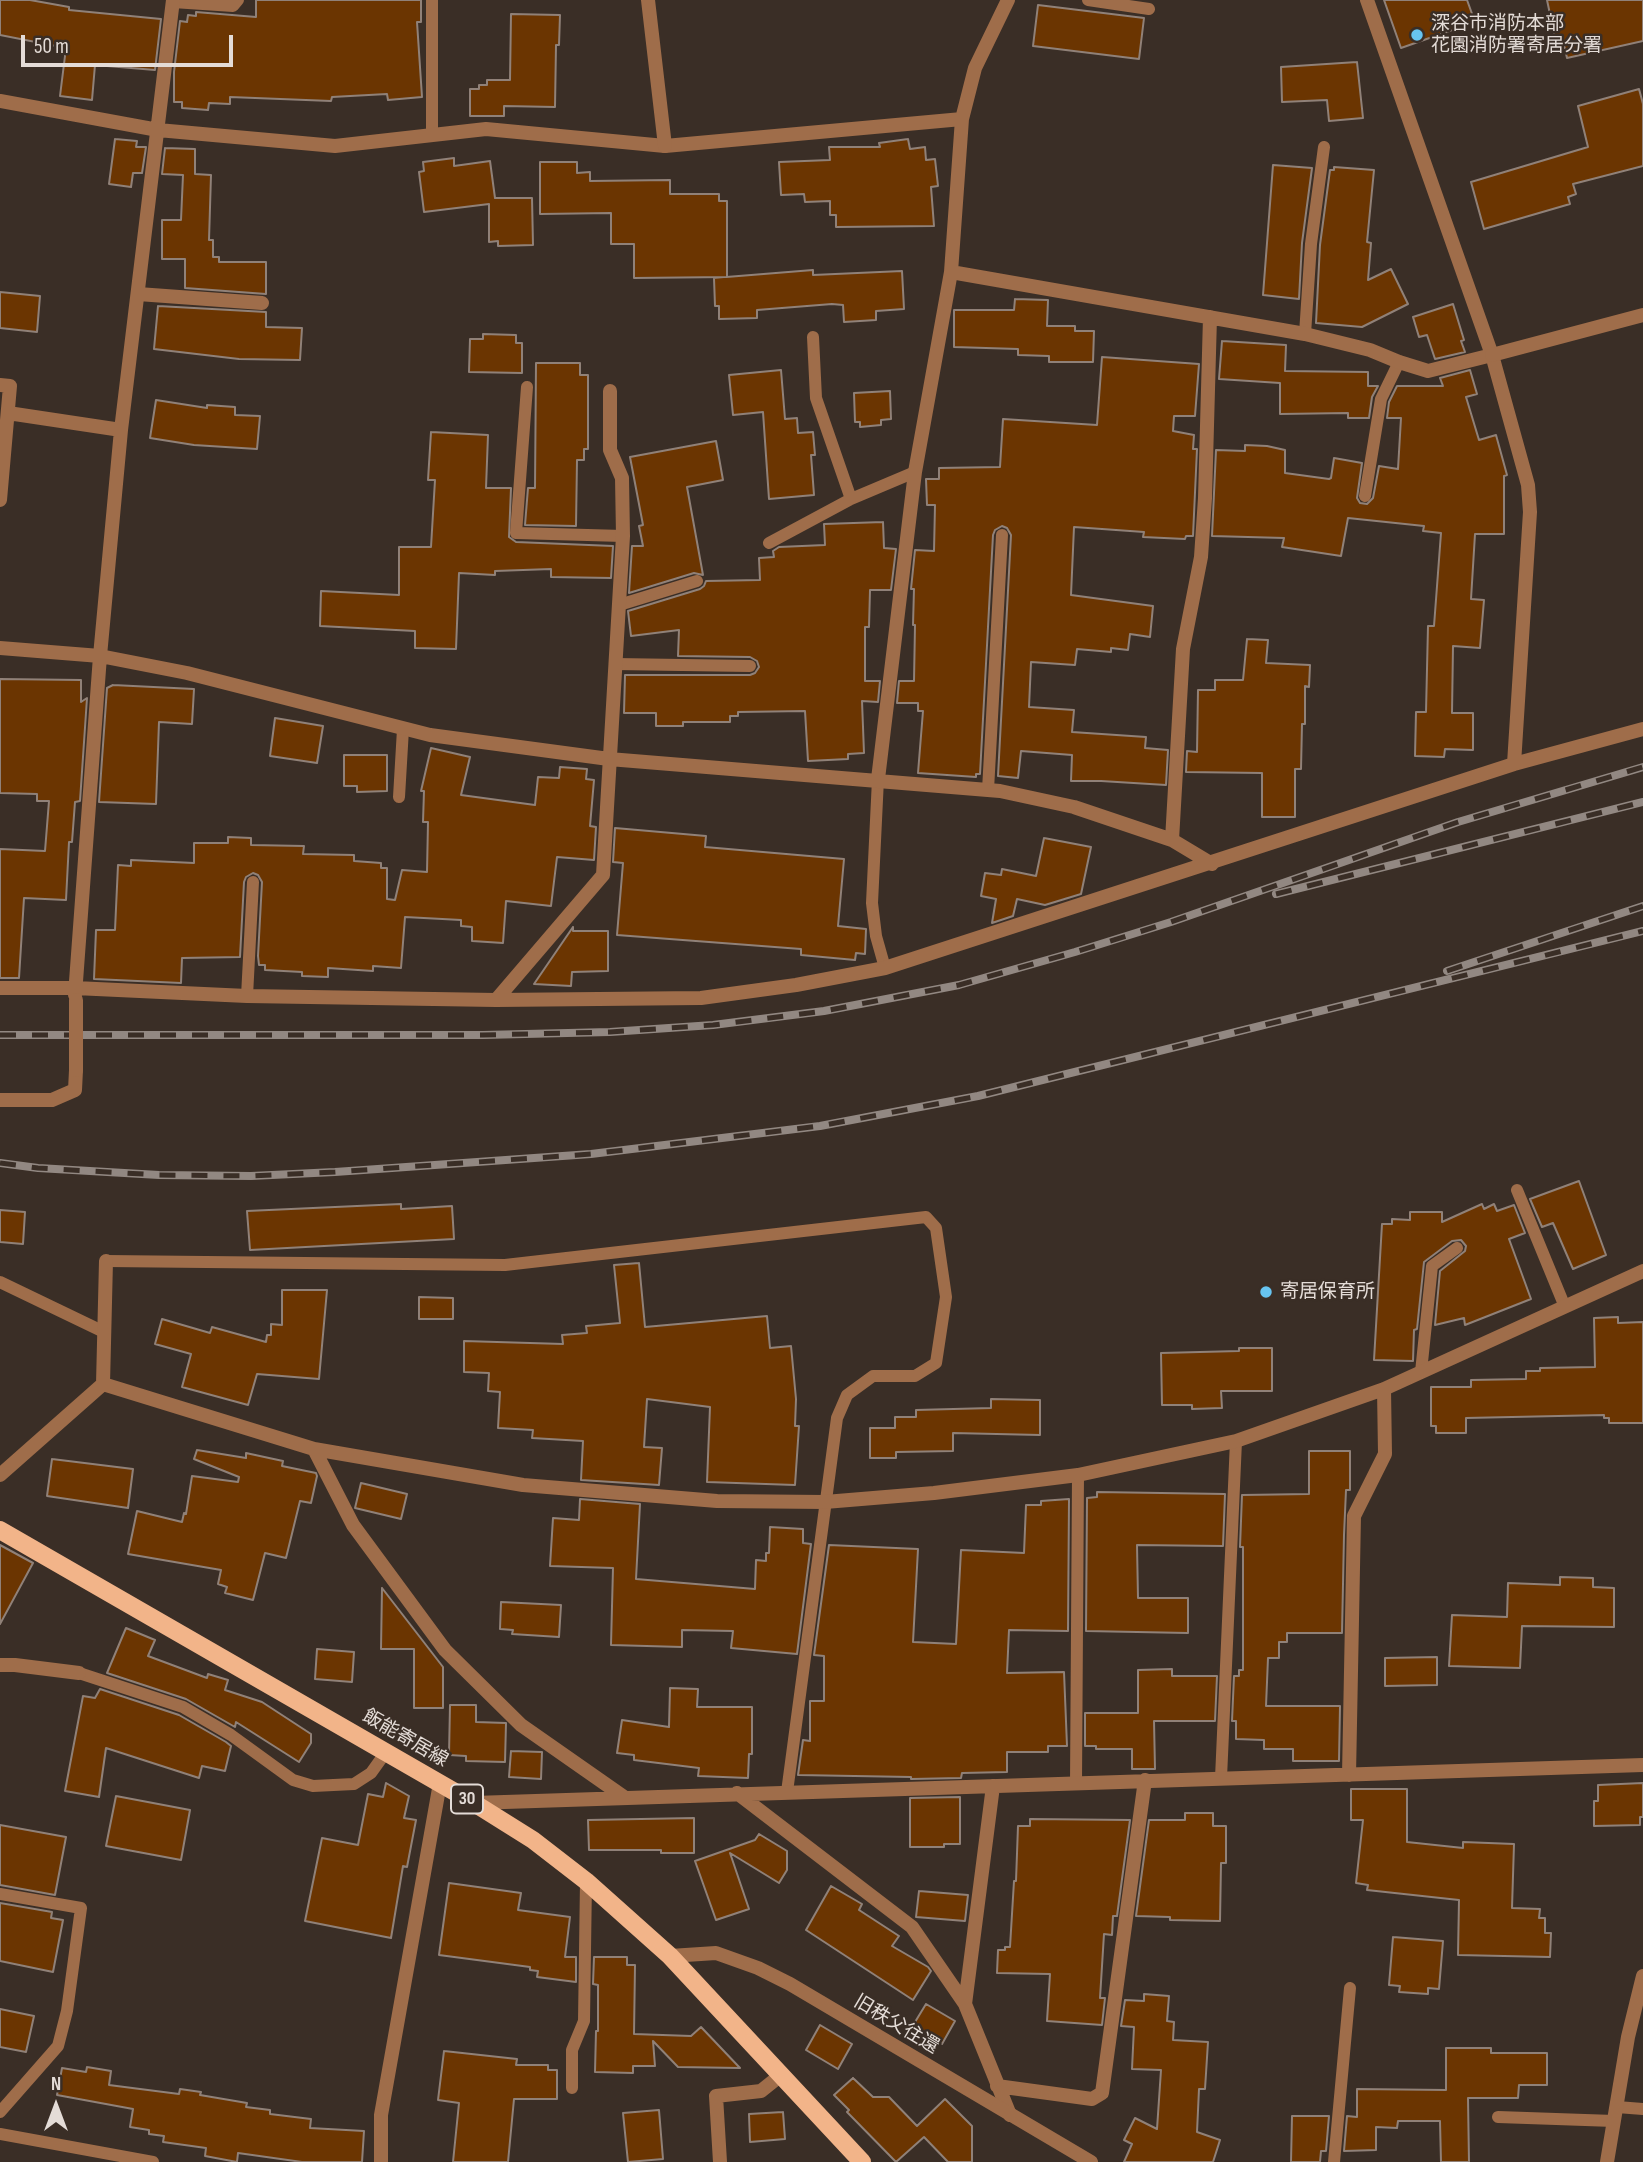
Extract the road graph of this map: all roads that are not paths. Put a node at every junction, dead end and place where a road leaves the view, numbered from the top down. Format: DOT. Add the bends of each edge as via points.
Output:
graph roads {
  1 [pos="238,0"];
  2 [pos="432,0"];
  3 [pos="648,0"];
  4 [pos="1008,0"];
  5 [pos="1088,0"];
  6 [pos="1367,0"];
  7 [pos="173,1"];
  8 [pos="1149,9"];
  9 [pos="0,101"];
  10 [pos="962,118"];
  11 [pos="158,130"];
  12 [pos="432,135"];
  13 [pos="665,146"];
  14 [pos="1324,147"];
  15 [pos="951,272"];
  16 [pos="138,294"];
  17 [pos="262,303"];
  18 [pos="1643,315"];
  19 [pos="1210,317"];
  20 [pos="1305,334"];
  21 [pos="813,337"];
  22 [pos="1492,355"];
  23 [pos="1398,362"];
  24 [pos="0,385"];
  25 [pos="527,387"];
  26 [pos="610,391"];
  27 [pos="8,413"];
  28 [pos="121,430"];
  29 [pos="915,471"];
  30 [pos="0,492"];
  31 [pos="1364,496"];
  32 [pos="851,499"];
  33 [pos="1002,535"];
  34 [pos="623,536"];
  35 [pos="769,543"];
  36 [pos="696,581"];
  37 [pos="619,605"];
  38 [pos="0,648"];
  39 [pos="100,656"];
  40 [pos="615,664"];
  41 [pos="750,666"];
  42 [pos="403,729"];
  43 [pos="1643,729"];
  44 [pos="609,759"];
  45 [pos="1514,764"];
  46 [pos="878,779"];
  47 [pos="988,790"];
  48 [pos="399,797"];
  49 [pos="1172,840"];
  50 [pos="1212,864"];
  51 [pos="253,883"];
  52 [pos="885,968"];
  53 [pos="0,988"];
  54 [pos="75,994"];
  55 [pos="247,996"];
  56 [pos="496,1000"];
  57 [pos="0,1100"];
  58 [pos="1517,1190"];
  59 [pos="1457,1248"];
  60 [pos="106,1261"];
  61 [pos="1643,1271"];
  62 [pos="0,1282"];
  63 [pos="1565,1307"];
  64 [pos="104,1332"];
  65 [pos="1421,1372"];
  66 [pos="103,1384"];
  67 [pos="1384,1389"];
  68 [pos="1236,1441"];
  69 [pos="314,1449"];
  70 [pos="0,1475"];
  71 [pos="1078,1475"];
  72 [pos="825,1502"];
  73 [pos="0,1530"];
  74 [pos="0,1665"];
  75 [pos="79,1673"];
  76 [pos="386,1752"];
  77 [pos="1643,1765"];
  78 [pos="1349,1775"];
  79 [pos="1221,1778"];
  80 [pos="1145,1780"];
  81 [pos="1076,1782"];
  82 [pos="440,1783"];
  83 [pos="993,1786"];
  84 [pos="787,1792"];
  85 [pos="737,1793"];
  86 [pos="624,1797"];
  87 [pos="474,1803"];
  88 [pos="586,1881"];
  89 [pos="0,1894"];
  90 [pos="670,1956"];
  91 [pos="1643,1976"];
  92 [pos="1350,1988"];
  93 [pos="965,2004"];
  94 [pos="781,2075"];
  95 [pos="997,2086"];
  96 [pos="572,2088"];
  97 [pos="1643,2109"];
  98 [pos="0,2112"];
  99 [pos="1615,2114"];
  100 [pos="1010,2115"];
  101 [pos="1498,2117"];
  102 [pos="0,2134"];
  103 [pos="153,2162"];
  104 [pos="381,2162"];
  105 [pos="720,2162"];
  106 [pos="862,2162"];
  107 [pos="1091,2162"];
  108 [pos="1334,2162"];
  109 [pos="1606,2162"];
  1 -- 7 [label="lane" via="233,6"];
  2 -- 12 [label="lane"];
  3 -- 13 [label="street"];
  4 -- 10 [label="street" via="975,68"];
  5 -- 8 [label="lane"];
  6 -- 22 [label="street"];
  7 -- 11 [label="street"];
  9 -- 11 [label="street"];
  10 -- 13 [label="street"];
  10 -- 15 [label="street"];
  11 -- 12 [label="street" via="335,146"];
  11 -- 16 [label="street"];
  12 -- 13 [label="street" via="486,129"];
  14 -- 20 [label="lane"];
  15 -- 19 [label="street"];
  15 -- 29 [label="street"];
  16 -- 17 [label="street"];
  16 -- 28 [label="street"];
  18 -- 22 [label="street"];
  19 -- 20 [label="street"];
  19 -- 49 [label="street" via="1201,557 1184,649"];
  20 -- 23 [label="street"];
  21 -- 32 [label="lane" via="816,398"];
  22 -- 23 [label="street" via="1427,371"];
  22 -- 45 [label="street" via="1529,499"];
  23 -- 31 [label="lane" via="1381,399"];
  24 -- 27 [label="street" via="10,386"];
  25 -- 34 [label="lane" via="516,533"];
  26 -- 34 [label="street" via="610,450 622,478"];
  27 -- 28 [label="street"];
  27 -- 30 [label="street"];
  28 -- 39 [label="street"];
  29 -- 32 [label="lane"];
  29 -- 46 [label="street"];
  32 -- 35 [label="lane"];
  33 -- 47 [label="lane"];
  34 -- 37 [label="street"];
  36 -- 37 [label="lane"];
  37 -- 40 [label="street"];
  38 -- 39 [label="street"];
  39 -- 42 [label="street" via="187,673"];
  39 -- 54 [label="street"];
  40 -- 41 [label="lane"];
  40 -- 44 [label="street"];
  42 -- 44 [label="street"];
  42 -- 48 [label="lane"];
  43 -- 45 [label="street"];
  44 -- 46 [label="street"];
  44 -- 56 [label="street" via="603,875"];
  45 -- 50 [label="street"];
  46 -- 47 [label="street"];
  46 -- 52 [label="lane" via="872,903"];
  47 -- 49 [label="street" via="1074,807"];
  49 -- 50 [label="street"];
  50 -- 52 [label="street"];
  51 -- 55 [label="lane"];
  52 -- 56 [label="street" via="701,998"];
  53 -- 54 [label="street"];
  54 -- 55 [label="street"];
  54 -- 57 [label="street, bridge" via="75,1090 51,1100"];
  55 -- 56 [label="street"];
  58 -- 63 [label="lane"];
  59 -- 65 [label="lane" via="1432,1266"];
  60 -- 64 [label="street"];
  60 -- 72 [label="lane" via="505,1265 926,1217 936,1228 946,1297 936,1363 915,1376 873,1376 847,1395 838,1418"];
  61 -- 63 [label="street"];
  62 -- 64 [label="lane"];
  63 -- 65 [label="street"];
  64 -- 66 [label="street"];
  65 -- 67 [label="street"];
  66 -- 69 [label="street"];
  66 -- 70 [label="street"];
  67 -- 68 [label="street"];
  67 -- 78 [label="street" via="1385,1454 1354,1516"];
  68 -- 71 [label="street"];
  68 -- 79 [label="lane"];
  69 -- 72 [label="street" via="523,1485 717,1501"];
  69 -- 86 [label="street" via="353,1525 445,1650 520,1724"];
  71 -- 72 [label="street"];
  71 -- 81 [label="lane"];
  72 -- 84 [label="lane"];
  73 -- 76 [label="main road, 飯能寄居線 / 30"];
  74 -- 75 [label="street"];
  75 -- 76 [label="lane" via="183,1707 293,1780 313,1786 354,1784 371,1773"];
  76 -- 82 [label="main road, 飯能寄居線 / 30"];
  77 -- 78 [label="street"];
  78 -- 79 [label="street"];
  79 -- 80 [label="street"];
  80 -- 81 [label="street"];
  80 -- 95 [label="street" via="1102,2093 1092,2099"];
  81 -- 83 [label="street"];
  82 -- 87 [label="main road, 飯能寄居線 / 30"];
  82 -- 104 [label="street" via="381,2115"];
  83 -- 84 [label="street"];
  83 -- 93 [label="street"];
  84 -- 85 [label="street"];
  85 -- 86 [label="street"];
  85 -- 93 [label="street" via="912,1927"];
  86 -- 87 [label="street"];
  87 -- 88 [label="main road, 飯能寄居線 / 30" via="534,1840"];
  88 -- 90 [label="main road, 飯能寄居線 / 30"];
  88 -- 96 [label="lane" via="584,2021 572,2050"];
  89 -- 98 [label="lane" via="81,1908 58,2046"];
  90 -- 94 [label="main road, 飯能寄居線 / 30"];
  90 -- 100 [label="street, 旧秩父往還" via="716,1953 758,1968"];
  91 -- 99 [label="street"];
  92 -- 108 [label="lane"];
  93 -- 95 [label="street"];
  94 -- 105 [label="street" via="761,2091 716,2096"];
  94 -- 106 [label="main road, 飯能寄居線 / 30"];
  95 -- 100 [label="street"];
  97 -- 99 [label="lane"];
  99 -- 101 [label="lane"];
  99 -- 109 [label="street"];
  100 -- 107 [label="street, 旧秩父往還"];
  102 -- 103 [label="lane"];
}
